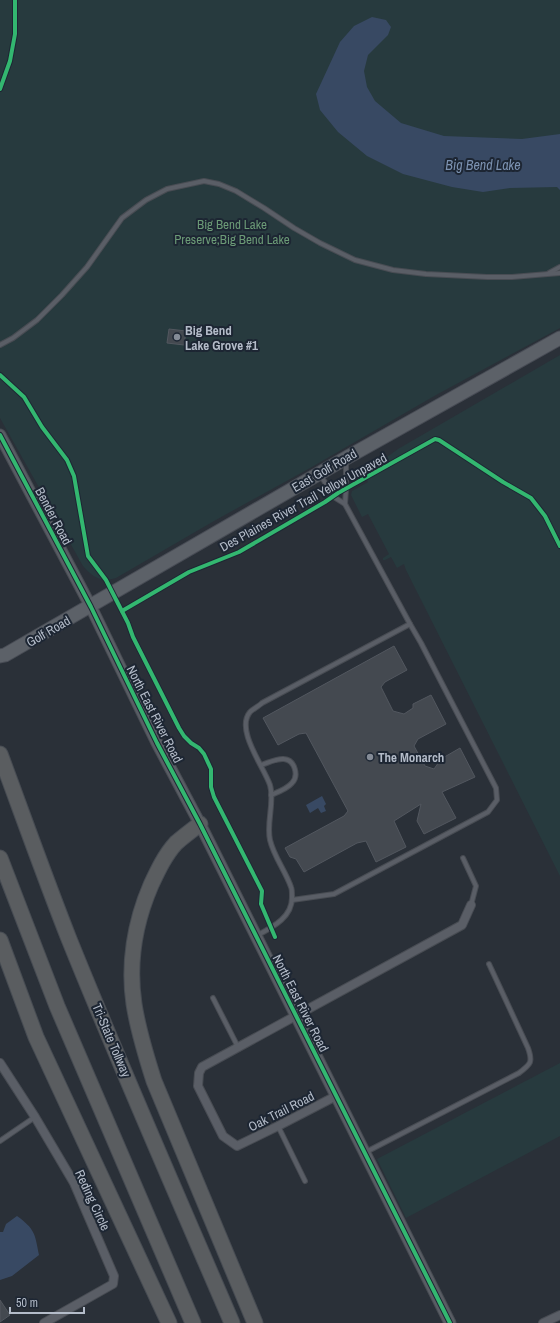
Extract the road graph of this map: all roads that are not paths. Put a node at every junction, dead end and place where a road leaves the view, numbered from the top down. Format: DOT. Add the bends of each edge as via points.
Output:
graph roads {
  1 [pos="560,267"];
  2 [pos="549,273"];
  3 [pos="560,273"];
  4 [pos="560,338"];
  5 [pos="0,345"];
  6 [pos="0,435"];
  7 [pos="346,458"];
  8 [pos="319,473"];
  9 [pos="345,504"];
  10 [pos="91,607"];
  11 [pos="410,624"];
  12 [pos="2,658"];
  13 [pos="0,754"];
  14 [pos="261,766"];
  15 [pos="271,795"];
  16 [pos="200,824"];
  17 [pos="0,858"];
  18 [pos="463,858"];
  19 [pos="292,900"];
  20 [pos="471,905"];
  21 [pos="256,936"];
  22 [pos="0,940"];
  23 [pos="0,953"];
  24 [pos="489,964"];
  25 [pos="15,983"];
  26 [pos="213,998"];
  27 [pos="295,1015"];
  28 [pos="238,1047"];
  29 [pos="0,1063"];
  30 [pos="336,1096"];
  31 [pos="36,1117"];
  32 [pos="278,1126"];
  33 [pos="0,1141"];
  34 [pos="365,1152"];
  35 [pos="305,1181"];
  36 [pos="560,1315"];
  37 [pos="44,1323"];
  38 [pos="169,1323"];
  39 [pos="193,1323"];
  40 [pos="232,1323"];
  41 [pos="255,1323"];
  42 [pos="450,1323"];
  43 [pos="543,1323"];
  1 -- 2 [label="lane"];
  2 -- 3 [label="lane"];
  2 -- 5 [label="lane" via="512,277 426,274 393,270 355,260 307,236 236,190 204,181 167,189 146,200 122,218 87,267 62,295 36,320"];
  4 -- 7 [label="main road, East Golf Road"];
  6 -- 10 [label="street, Bender Road"];
  7 -- 8 [label="main road, East Golf Road"];
  7 -- 9 [label="lane"];
  8 -- 9 [label="lane" via="334,497"];
  8 -- 10 [label="main road, East Golf Road"];
  9 -- 11 [label="lane"];
  10 -- 12 [label="main road, Golf Road"];
  10 -- 16 [label="street, North East River Road" via="157,743"];
  11 -- 14 [label="lane" via="262,703 250,712 246,723 247,735"];
  11 -- 19 [label="lane" via="496,788 497,800 488,812 334,894"];
  13 -- 40 [label="highway, Tri-State Tollway" via="39,862 111,1040"];
  14 -- 15 [label="lane"];
  14 -- 15 [label="lane" via="283,759 293,764 296,776 294,782"];
  15 -- 19 [label="lane" via="269,838 273,852 292,888"];
  16 -- 21 [label="street, North East River Road"];
  16 -- 41 [label="highway" via="176,844 161,864 147,895 137,925 132,963 134,1004 154,1081"];
  17 -- 39 [label="highway" via="57,1006"];
  18 -- 20 [label="lane" via="476,886"];
  19 -- 21 [label="lane" via="290,910 282,920"];
  20 -- 27 [label="street" via="462,924"];
  21 -- 27 [label="street, North East River Road"];
  22 -- 25 [label="highway"];
  23 -- 25 [label="highway"];
  24 -- 34 [label="lane" via="528,1048 531,1062 519,1073"];
  25 -- 38 [label="highway" via="36,1037"];
  26 -- 28 [label="lane"];
  27 -- 28 [label="street"];
  27 -- 30 [label="street, North East River Road"];
  28 -- 32 [label="street, Oak Trail Road" via="202,1067 199,1073 198,1086 223,1136 237,1146"];
  29 -- 31 [label="street, Reding Circle"];
  30 -- 32 [label="street, Oak Trail Road"];
  30 -- 34 [label="street, North East River Road"];
  31 -- 33 [label="lane"];
  31 -- 37 [label="street, Reding Circle" via="74,1183 114,1276 113,1284"];
  32 -- 35 [label="lane"];
  34 -- 42 [label="street, North East River Road"];
  36 -- 43 [label="street"];
}
